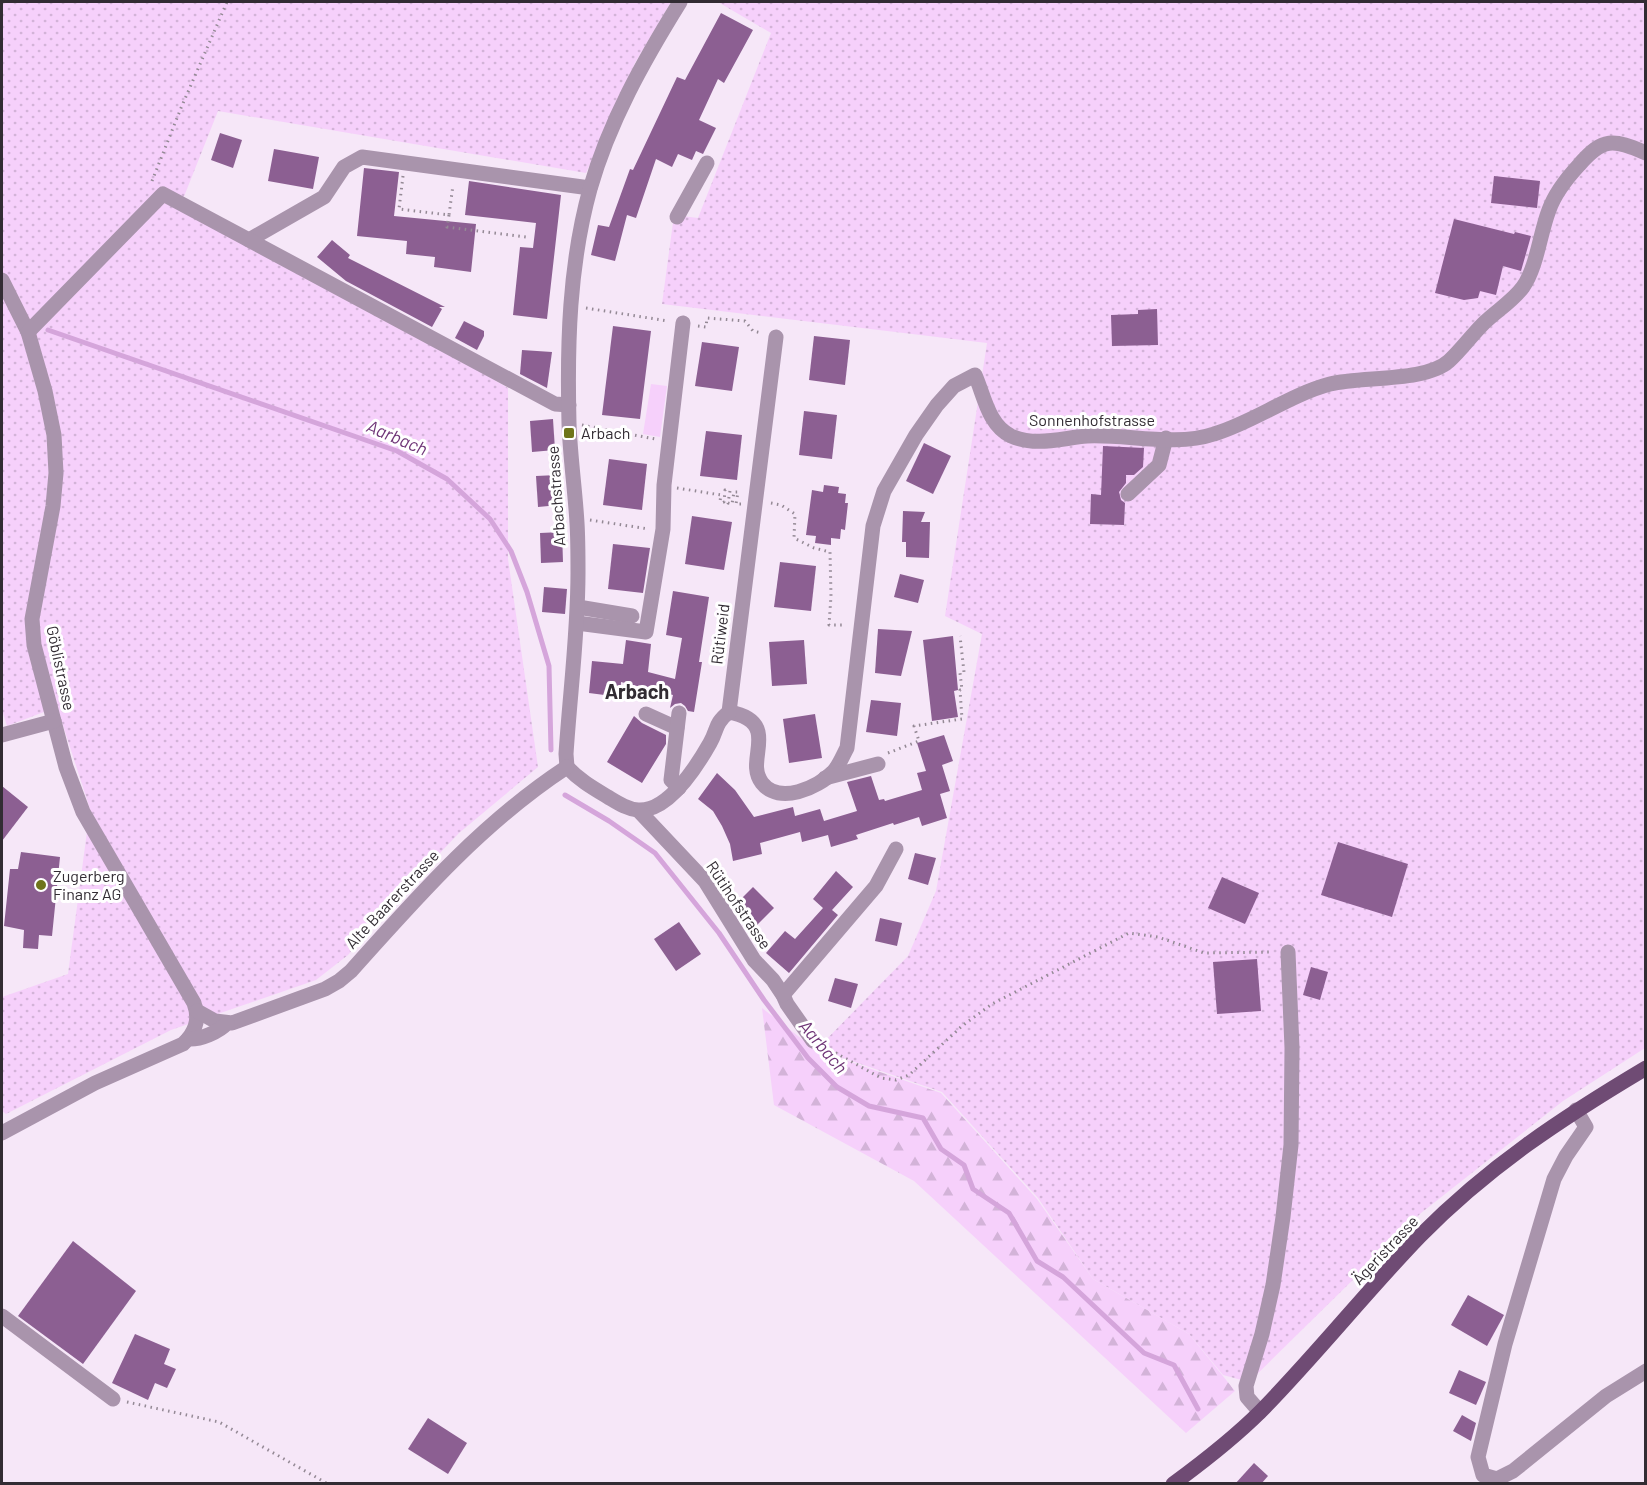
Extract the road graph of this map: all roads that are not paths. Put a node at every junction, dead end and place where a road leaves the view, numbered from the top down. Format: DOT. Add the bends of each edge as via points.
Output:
graph roads {
  1 [pos="680,2"];
  2 [pos="1646,153"];
  3 [pos="706,163"];
  4 [pos="591,188"];
  5 [pos="677,217"];
  6 [pos="249,240"];
  7 [pos="2,280"];
  8 [pos="683,323"];
  9 [pos="28,332"];
  10 [pos="776,336"];
  11 [pos="569,405"];
  12 [pos="1166,438"];
  13 [pos="1128,494"];
  14 [pos="578,607"];
  15 [pos="632,616"];
  16 [pos="577,623"];
  17 [pos="729,712"];
  18 [pos="646,714"];
  19 [pos="54,721"];
  20 [pos="2,735"];
  21 [pos="878,764"];
  22 [pos="567,767"];
  23 [pos="825,778"];
  24 [pos="679,788"];
  25 [pos="639,811"];
  26 [pos="896,849"];
  27 [pos="1288,951"];
  28 [pos="783,995"];
  29 [pos="197,1011"];
  30 [pos="226,1023"];
  31 [pos="188,1039"];
  32 [pos="813,1041"];
  33 [pos="1646,1068"];
  34 [pos="1576,1110"];
  35 [pos="2,1132"];
  36 [pos="2,1316"];
  37 [pos="1646,1371"];
  38 [pos="113,1399"];
  39 [pos="1260,1412"];
  40 [pos="1173,1484"];
  1 -- 4 [label="street, Arbachstrasse" via="651,49 612,128"];
  2 -- 12 [label="street, Sonnenhofstrasse" via="1613,143 1600,144 1590,152 1560,188 1549,209 1529,276 1522,287 1448,362 1413,375 1319,387 1213,435"];
  3 -- 5 [label="street"];
  4 -- 6 [label="street" via="362,157 344,167 324,197"];
  4 -- 11 [label="street, Arbachstrasse" via="570,305"];
  6 -- 9 [label="street" via="163,194"];
  6 -- 11 [label="street" via="555,404"];
  7 -- 9 [label="street, Göblistrasse"];
  8 -- 16 [label="street" via="664,486 663,529 646,632"];
  9 -- 19 [label="street, Göblistrasse" via="54,435 53,506 32,619 34,645"];
  10 -- 17 [label="street, Rütiweid"];
  11 -- 14 [label="street, Arbachstrasse"];
  12 -- 13 [label="street" via="1160,465"];
  12 -- 23 [label="street, Sonnenhofstrasse" via="1087,436 1032,441 1010,435 998,424 988,411 975,375 954,386 916,435 881,500 873,526 847,748 834,771"];
  14 -- 15 [label="street"];
  14 -- 16 [label="street, Arbachstrasse"];
  16 -- 22 [label="street, Arbachstrasse"];
  17 -- 23 [label="street, Sonnenhofstrasse" via="742,714 758,732 756,766 762,783 773,791 793,794 814,787"];
  17 -- 24 [label="street, Rütiweid" via="719,720 711,741"];
  18 -- 24 [label="street" via="678,720 671,780"];
  19 -- 20 [label="street"];
  19 -- 29 [label="street, Göblistrasse" via="83,812"];
  21 -- 23 [label="street"];
  22 -- 25 [label="street" via="586,784"];
  22 -- 30 [label="street, Alte Baarerstrasse" via="511,806 463,850 339,981"];
  24 -- 25 [label="street, Rütiweid" via="659,806"];
  25 -- 28 [label="street, Rütihofstrasse" via="705,881 754,960"];
  26 -- 28 [label="street" via="876,886"];
  27 -- 39 [label="street" via="1291,1145 1273,1285 1246,1386 1247,1396"];
  28 -- 32 [label="street, Rütihofstrasse"];
  29 -- 30 [label="street"];
  29 -- 31 [label="street"];
  30 -- 31 [label="street, Alte Baarerstrasse" via="222,1029"];
  31 -- 35 [label="street, Alte Baarerstrasse"];
  33 -- 34 [label="main road, Ägeristrasse"];
  34 -- 37 [label="street" via="1586,1127 1554,1179 1512,1321 1478,1457 1483,1475 1497,1479 1513,1471 1606,1396"];
  34 -- 39 [label="main road, Ägeristrasse" via="1458,1199"];
  36 -- 38 [label="street"];
  39 -- 40 [label="main road, Ägeristrasse"];
}
